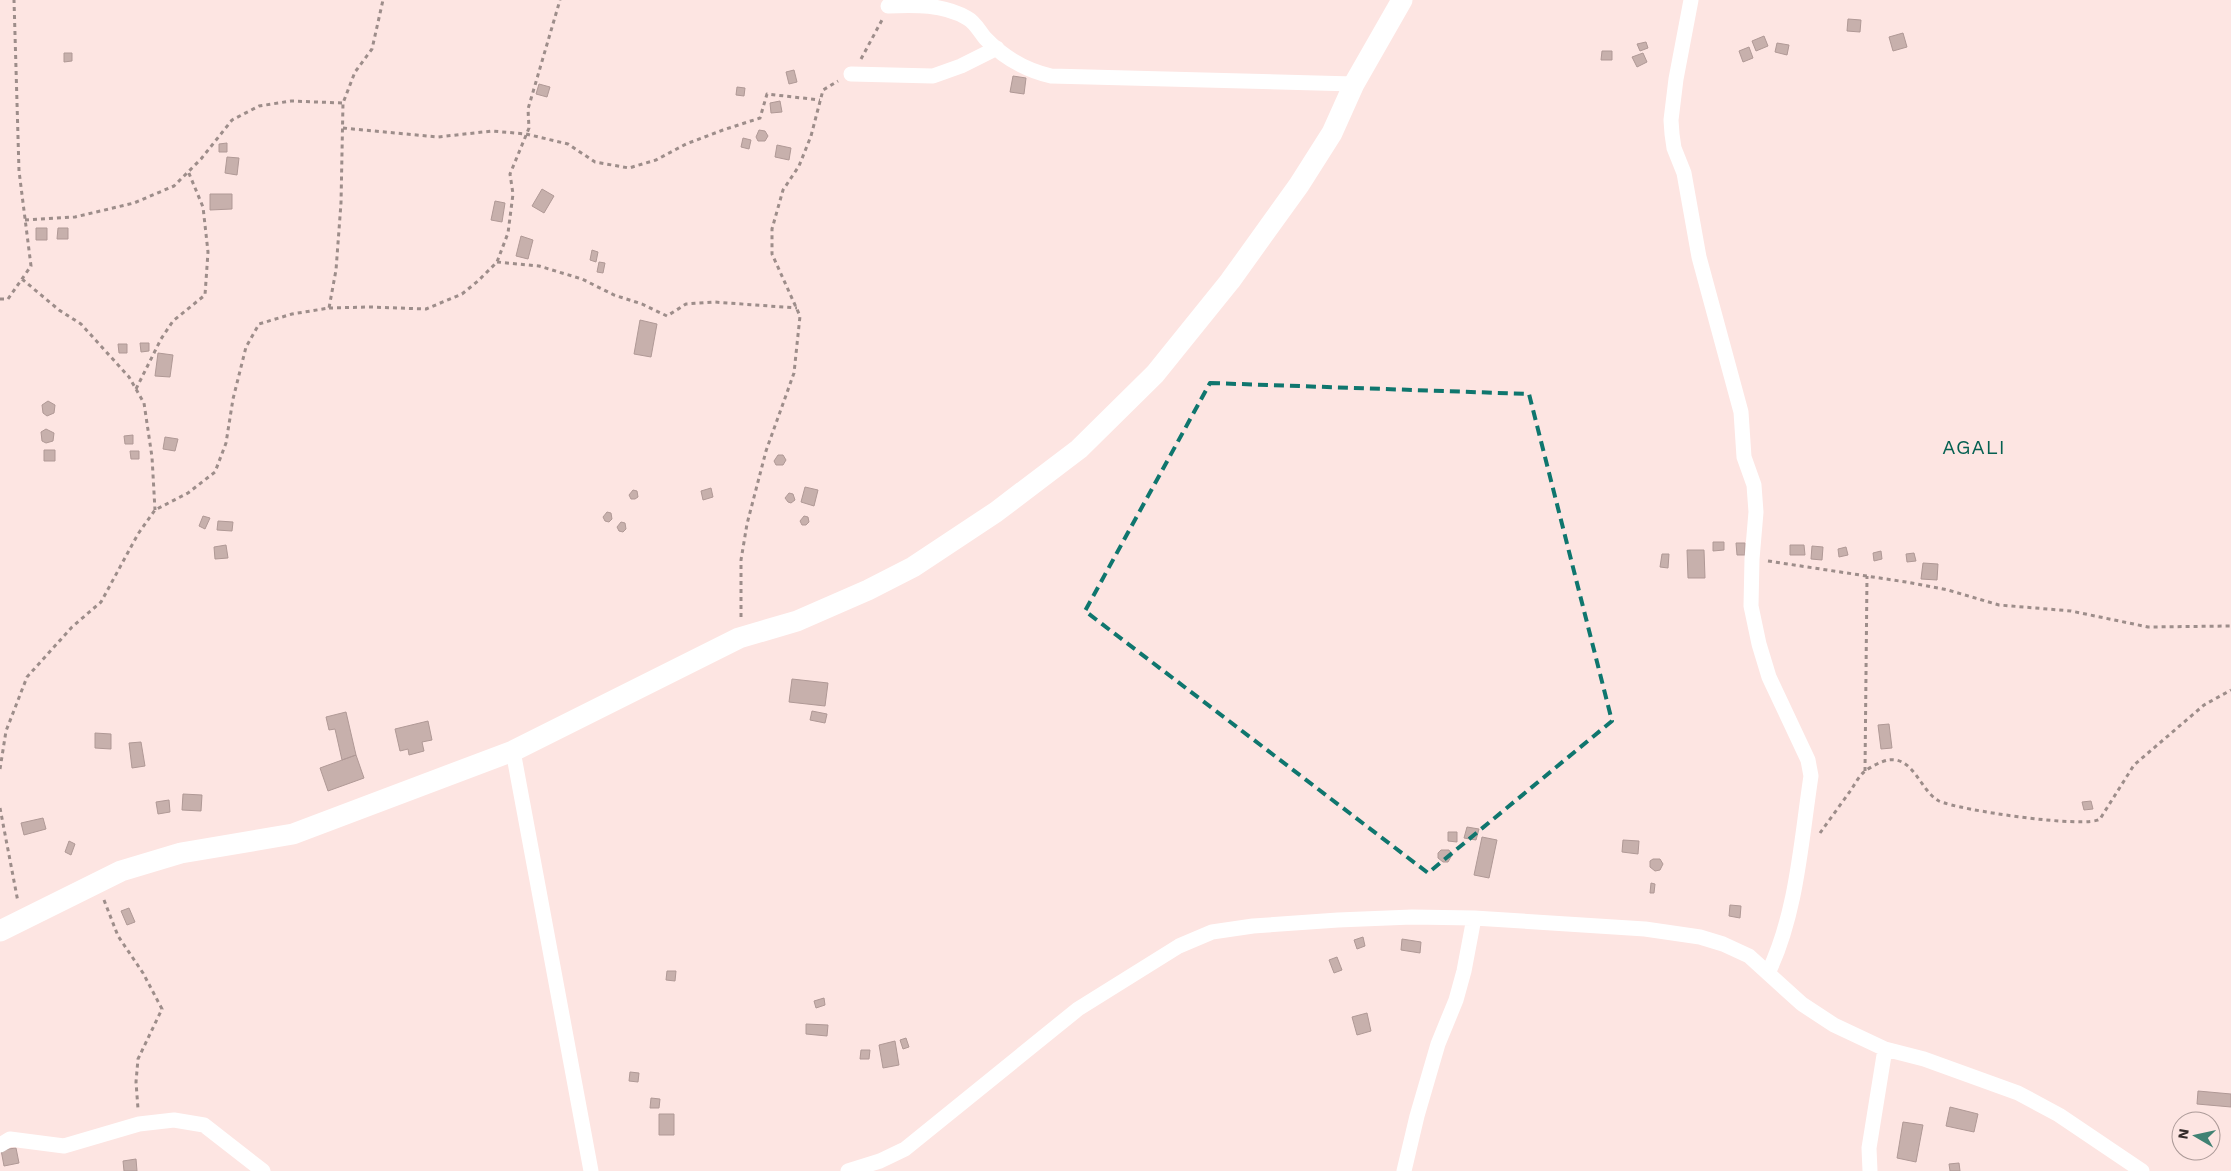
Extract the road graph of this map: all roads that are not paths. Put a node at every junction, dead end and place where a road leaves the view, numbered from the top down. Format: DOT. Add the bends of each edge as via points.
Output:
graph roads {
  1 [pos="1402,0"];
  2 [pos="1692,0"];
  3 [pos="888,6"];
  4 [pos="997,48"];
  5 [pos="851,74"];
  6 [pos="1354,84"];
  7 [pos="513,751"];
  8 [pos="1474,918"];
  9 [pos="0,931"];
  10 [pos="1768,973"];
  11 [pos="1885,1049"];
  12 [pos="0,1145"];
  13 [pos="263,1171"];
  14 [pos="591,1171"];
  15 [pos="848,1171"];
  16 [pos="1404,1171"];
  17 [pos="1870,1171"];
  18 [pos="2142,1171"];
  1 -- 6 [label="street"];
  2 -- 10 [label="street" via="1671,120 1674,148 1684,173 1699,257 1741,412 1744,457 1754,485 1756,512 1751,606 1759,644 1769,677 1811,768 1798,862 1779,950"];
  3 -- 4 [label="street" via="918,5 948,10 969,18"];
  4 -- 5 [label="street" via="932,76"];
  4 -- 6 [label="street" via="1010,61 1051,76"];
  6 -- 7 [label="street" via="1332,133 1230,281 1155,374 1079,449 996,512 913,567 797,620 739,638"];
  7 -- 9 [label="street" via="293,834 181,853 121,871"];
  7 -- 14 [label="street"];
  8 -- 10 [label="street" via="1645,929 1700,938 1749,956"];
  8 -- 15 [label="street" via="1412,917 1253,926 1212,932 1187,942 1078,1009 905,1149"];
  8 -- 16 [label="street" via="1464,972 1438,1044"];
  10 -- 11 [label="street" via="1802,1004 1834,1025"];
  11 -- 17 [label="street" via="1869,1148"];
  11 -- 18 [label="street" via="1924,1059 2018,1093 2059,1115"];
  12 -- 13 [label="street" via="10,1139 64,1146 139,1124 174,1120 204,1124"];
}
